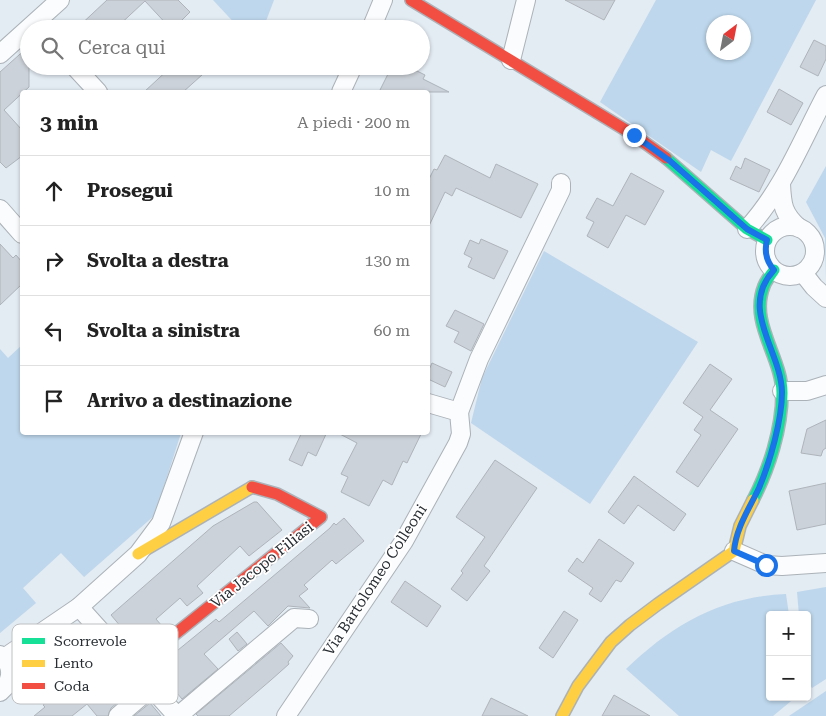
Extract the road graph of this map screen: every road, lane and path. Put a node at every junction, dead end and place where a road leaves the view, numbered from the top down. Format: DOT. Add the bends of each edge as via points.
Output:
graph roads {
  1 [pos="60,0"];
  2 [pos="383,0"];
  3 [pos="411,0"];
  4 [pos="526,0"];
  5 [pos="42,20"];
  6 [pos="375,20"];
  7 [pos="20,39"];
  8 [pos="0,54"];
  9 [pos="511,60"];
  10 [pos="82,75"];
  11 [pos="349,75"];
  12 [pos="96,90"];
  13 [pos="342,90"];
  14 [pos="826,94"];
  15 [pos="820,121"];
  16 [pos="561,183"];
  17 [pos="780,184"];
  18 [pos="0,209"];
  19 [pos="799,228"];
  20 [pos="747,229"];
  21 [pos="20,232"];
  22 [pos="767,240"];
  23 [pos="774,270"];
  24 [pos="804,273"];
  25 [pos="826,298"];
  26 [pos="826,385"];
  27 [pos="782,391"];
  28 [pos="430,404"];
  29 [pos="460,412"];
  30 [pos="193,435"];
  31 [pos="734,551"];
  32 [pos="138,554"];
  33 [pos="826,563"];
  34 [pos="79,606"];
  35 [pos="309,620"];
  36 [pos="52,624"];
  37 [pos="95,624"];
  38 [pos="178,632"];
  39 [pos="2,657"];
  40 [pos="0,692"];
  41 [pos="133,704"];
  42 [pos="167,704"];
  43 [pos="118,716"];
  44 [pos="178,716"];
  45 [pos="286,716"];
  46 [pos="562,716"];
  1 -- 5 [label="street"];
  2 -- 6 [label="street"];
  3 -- 9 [label="street"];
  4 -- 9 [label="street"];
  7 -- 8 [label="street"];
  9 -- 20 [label="street" via="634,135 670,161"];
  10 -- 12 [label="street"];
  11 -- 13 [label="street"];
  14 -- 15 [label="street"];
  15 -- 17 [label="street"];
  16 -- 29 [label="street, Via Bartolomeo Colleoni" via="562,190 480,359"];
  17 -- 19 [label="street" via="784,212"];
  17 -- 20 [label="street"];
  18 -- 21 [label="street"];
  19 -- 22 [label="street" via="784,227"];
  19 -- 24 [label="street" via="810,236 815,250 811,265"];
  20 -- 22 [label="street"];
  22 -- 23 [label="street" via="766,259"];
  23 -- 24 [label="street" via="786,276"];
  23 -- 27 [label="street" via="761,289 760,310"];
  24 -- 25 [label="street"];
  26 -- 27 [label="street" via="807,391"];
  27 -- 31 [label="street" via="764,474 738,530"];
  28 -- 29 [label="street"];
  29 -- 45 [label="street, Via Bartolomeo Colleoni" via="458,443 404,541"];
  30 -- 32 [label="street, Via Jacopo Filiasi" via="161,523"];
  31 -- 33 [label="street" via="766,565"];
  31 -- 46 [label="street" via="636,620 611,642 578,686"];
  32 -- 34 [label="street, Via Jacopo Filiasi"];
  32 -- 38 [label="street, Via Jacopo Filiasi" via="250,487 259,487 320,517"];
  34 -- 36 [label="street, Via Jacopo Filiasi"];
  34 -- 37 [label="street"];
  35 -- 44 [label="street" via="294,618"];
  39 -- 40 [label="street, Via Jacopo Filiasi" via="10,668 10,676"];
  41 -- 43 [label="street"];
  42 -- 44 [label="street"];
}
